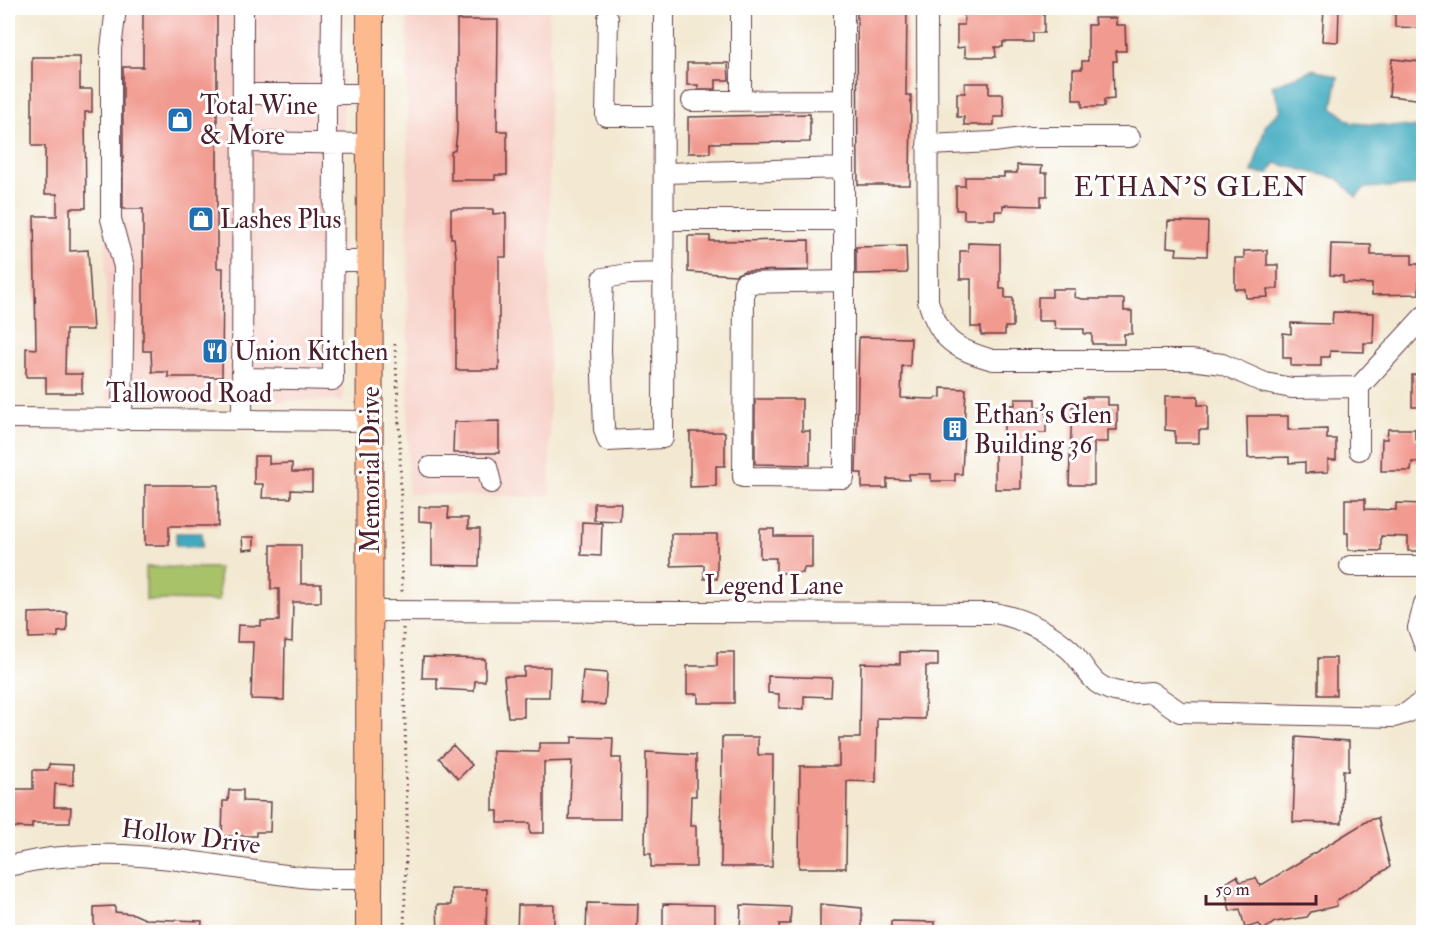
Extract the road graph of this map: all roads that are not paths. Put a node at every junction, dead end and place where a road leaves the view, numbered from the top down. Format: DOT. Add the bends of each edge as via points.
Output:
graph roads {
  1 [pos="116,8"];
  2 [pos="243,8"];
  3 [pos="332,8"];
  4 [pos="370,8"];
  5 [pos="664,8"];
  6 [pos="741,8"];
  7 [pos="844,8"];
  8 [pos="927,8"];
  9 [pos="608,18"];
  10 [pos="329,93"];
  11 [pos="243,94"];
  12 [pos="371,94"];
  13 [pos="844,100"];
  14 [pos="741,101"];
  15 [pos="692,102"];
  16 [pos="664,116"];
  17 [pos="1130,137"];
  18 [pos="243,142"];
  19 [pos="330,143"];
  20 [pos="370,144"];
  21 [pos="927,145"];
  22 [pos="844,168"];
  23 [pos="664,173"];
  24 [pos="664,220"];
  25 [pos="844,220"];
  26 [pos="334,261"];
  27 [pos="371,261"];
  28 [pos="664,273"];
  29 [pos="844,281"];
  30 [pos="1424,316"];
  31 [pos="243,378"];
  32 [pos="1359,387"];
  33 [pos="8,418"];
  34 [pos="242,419"];
  35 [pos="122,420"];
  36 [pos="370,421"];
  37 [pos="1359,450"];
  38 [pos="430,467"];
  39 [pos="492,483"];
  40 [pos="1350,566"];
  41 [pos="1424,566"];
  42 [pos="1424,604"];
  43 [pos="369,611"];
  44 [pos="1421,636"];
  45 [pos="1424,700"];
  46 [pos="8,866"];
  47 [pos="369,879"];
  48 [pos="369,933"];
  1 -- 35 [label="street" via="111,49 111,219 124,267"];
  2 -- 11 [label="street"];
  3 -- 10 [label="street"];
  4 -- 12 [label="main road, Memorial Drive"];
  5 -- 16 [label="street"];
  6 -- 14 [label="street"];
  7 -- 13 [label="street"];
  8 -- 21 [label="street"];
  9 -- 16 [label="street" via="606,116"];
  10 -- 11 [label="street"];
  10 -- 12 [label="street"];
  10 -- 19 [label="street"];
  11 -- 18 [label="street"];
  12 -- 20 [label="main road, Memorial Drive"];
  13 -- 14 [label="street"];
  13 -- 22 [label="street"];
  14 -- 15 [label="street"];
  16 -- 23 [label="street"];
  17 -- 21 [label="street" via="1057,136"];
  18 -- 19 [label="street"];
  18 -- 31 [label="street"];
  19 -- 20 [label="street"];
  19 -- 26 [label="street"];
  20 -- 27 [label="main road, Memorial Drive"];
  21 -- 32 [label="street" via="928,300 935,324 950,342 971,354 993,360 1191,360 1222,364 1265,383 1292,388"];
  22 -- 23 [label="street"];
  22 -- 25 [label="street"];
  23 -- 24 [label="street"];
  24 -- 25 [label="street"];
  24 -- 28 [label="street"];
  25 -- 29 [label="street"];
  26 -- 27 [label="street"];
  26 -- 31 [label="street" via="333,380"];
  27 -- 36 [label="main road, Memorial Drive"];
  28 -- 28 [label="street" via="663,438 608,441 604,429 601,349 603,278"];
  29 -- 29 [label="street" via="844,478 743,477 744,283"];
  30 -- 32 [label="street"];
  31 -- 34 [label="street"];
  32 -- 37 [label="street"];
  33 -- 35 [label="street, Tallowood Road"];
  34 -- 35 [label="street, Tallowood Road"];
  34 -- 36 [label="street, Tallowood Road"];
  36 -- 43 [label="main road, Memorial Drive"];
  38 -- 39 [label="street" via="487,467"];
  40 -- 41 [label="street"];
  42 -- 44 [label="street"];
  43 -- 45 [label="street, Legend Lane" via="995,613 1021,618 1052,634 1098,683 1128,695 1152,692 1180,712 1394,717"];
  43 -- 47 [label="main road, Memorial Drive"];
  46 -- 47 [label="street, Hollow Drive" via="89,853 143,855 303,878"];
  47 -- 48 [label="main road, Memorial Drive"];
}
